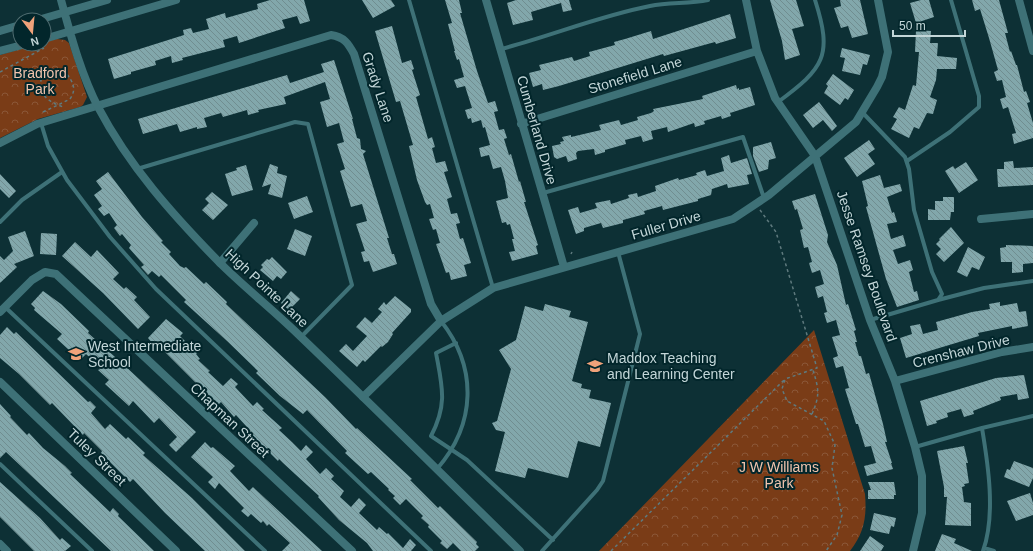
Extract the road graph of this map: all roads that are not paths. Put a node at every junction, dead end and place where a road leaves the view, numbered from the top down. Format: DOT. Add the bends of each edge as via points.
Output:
graph roads {
  1 [pos="61,0"];
  2 [pos="107,0"];
  3 [pos="176,0"];
  4 [pos="409,0"];
  5 [pos="486,0"];
  6 [pos="708,0"];
  7 [pos="746,0"];
  8 [pos="816,0"];
  9 [pos="878,0"];
  10 [pos="951,0"];
  11 [pos="1019,0"];
  12 [pos="64,12"];
  13 [pos="52,16"];
  14 [pos="12,27"];
  15 [pos="0,31"];
  16 [pos="69,32"];
  17 [pos="52,39"];
  18 [pos="12,48"];
  19 [pos="500,49"];
  20 [pos="0,51"];
  21 [pos="756,51"];
  22 [pos="1033,51"];
  23 [pos="778,102"];
  24 [pos="98,107"];
  25 [pos="862,112"];
  26 [pos="39,120"];
  27 [pos="521,124"];
  28 [pos="0,143"];
  29 [pos="815,156"];
  30 [pos="907,161"];
  31 [pos="136,169"];
  32 [pos="62,172"];
  33 [pos="541,194"];
  34 [pos="764,198"];
  35 [pos="1033,214"];
  36 [pos="981,219"];
  37 [pos="0,222"];
  38 [pos="254,223"];
  39 [pos="618,252"];
  40 [pos="220,263"];
  41 [pos="564,267"];
  42 [pos="1033,281"];
  43 [pos="493,288"];
  44 [pos="938,300"];
  45 [pos="2,309"];
  46 [pos="441,320"];
  47 [pos="870,320"];
  48 [pos="301,337"];
  49 [pos="456,343"];
  50 [pos="1033,347"];
  51 [pos="895,381"];
  52 [pos="0,382"];
  53 [pos="363,397"];
  54 [pos="1033,416"];
  55 [pos="982,428"];
  56 [pos="915,447"];
  57 [pos="451,451"];
  58 [pos="0,464"];
  59 [pos="437,470"];
  60 [pos="553,540"];
  61 [pos="0,544"];
  62 [pos="984,550"];
  63 [pos="7,551"];
  64 [pos="92,551"];
  65 [pos="176,551"];
  66 [pos="265,551"];
  67 [pos="352,551"];
  68 [pos="431,551"];
  69 [pos="520,551"];
  70 [pos="542,551"];
  71 [pos="913,551"];
  72 [pos="994,551"];
  1 -- 12 [label="street, High Pointe Lane"];
  2 -- 12 [label="street"];
  3 -- 16 [label="street"];
  4 -- 43 [label="lane"];
  5 -- 19 [label="street, Cumberland Drive"];
  6 -- 19 [label="lane" via="652,6 622,13"];
  7 -- 21 [label="street, Jesse Ramsey Boulevard"];
  8 -- 23 [label="lane" via="824,27 824,54 816,68"];
  9 -- 25 [label="street, Fuller Drive" via="888,52 882,77"];
  10 -- 30 [label="lane" via="979,96 979,107 950,132"];
  11 -- 22 [label="street"];
  12 -- 13 [label="street"];
  12 -- 16 [label="street, High Pointe Lane"];
  14 -- 15 [label="street"];
  16 -- 17 [label="street"];
  16 -- 24 [label="street, High Pointe Lane"];
  18 -- 20 [label="street"];
  19 -- 27 [label="street, Cumberland Drive"];
  21 -- 23 [label="street, Jesse Ramsey Boulevard"];
  21 -- 27 [label="street, Stonefield Lane"];
  23 -- 29 [label="street, Jesse Ramsey Boulevard"];
  24 -- 26 [label="street"];
  24 -- 31 [label="street, High Pointe Lane"];
  24 -- 46 [label="street, Grady Lane" via="331,36 347,41 356,61 432,304"];
  25 -- 29 [label="street, Fuller Drive" via="856,122"];
  25 -- 30 [label="lane"];
  26 -- 28 [label="street"];
  26 -- 32 [label="lane" via="48,146"];
  27 -- 33 [label="street, Cumberland Drive"];
  29 -- 34 [label="street, Fuller Drive"];
  29 -- 47 [label="street, Jesse Ramsey Boulevard"];
  30 -- 44 [label="lane" via="914,210 932,272 942,294"];
  31 -- 40 [label="street, High Pointe Lane"];
  31 -- 48 [label="lane" via="295,122 308,124 352,285"];
  32 -- 37 [label="lane" via="26,197"];
  32 -- 68 [label="lane" via="110,237 156,289"];
  33 -- 34 [label="lane" via="743,137"];
  33 -- 41 [label="street, Cumberland Drive"];
  34 -- 39 [label="street, Fuller Drive" via="733,219"];
  35 -- 36 [label="street"];
  38 -- 40 [label="street"];
  39 -- 41 [label="street, Fuller Drive"];
  39 -- 60 [label="lane" via="640,334 603,481"];
  40 -- 48 [label="street, High Pointe Lane"];
  41 -- 43 [label="street, Fuller Drive"];
  42 -- 44 [label="lane" via="984,288"];
  43 -- 46 [label="street, Fuller Drive"];
  44 -- 47 [label="lane"];
  45 -- 66 [label="lane"];
  45 -- 67 [label="street, Chapman Street" via="32,280 45,272 56,274"];
  46 -- 49 [label="lane"];
  46 -- 53 [label="street, Fuller Drive"];
  47 -- 51 [label="street, Jesse Ramsey Boulevard"];
  48 -- 53 [label="street, High Pointe Lane"];
  49 -- 57 [label="lane" via="466,372 468,394 463,424"];
  49 -- 57 [label="lane" via="436,353 444,392 439,421 431,436"];
  50 -- 51 [label="street, Crenshaw Drive" via="1002,352"];
  51 -- 56 [label="street, Jesse Ramsey Boulevard"];
  52 -- 65 [label="street, Tuley Street"];
  53 -- 59 [label="street, High Pointe Lane"];
  54 -- 55 [label="lane"];
  55 -- 56 [label="lane"];
  55 -- 62 [label="lane" via="990,496"];
  56 -- 71 [label="street, Jesse Ramsey Boulevard" via="922,476 922,513"];
  57 -- 59 [label="lane"];
  57 -- 60 [label="lane" via="467,460"];
  58 -- 64 [label="lane"];
  59 -- 69 [label="street, High Pointe Lane"];
  60 -- 70 [label="lane"];
  61 -- 63 [label="street"];
  62 -- 72 [label="lane"];
}
